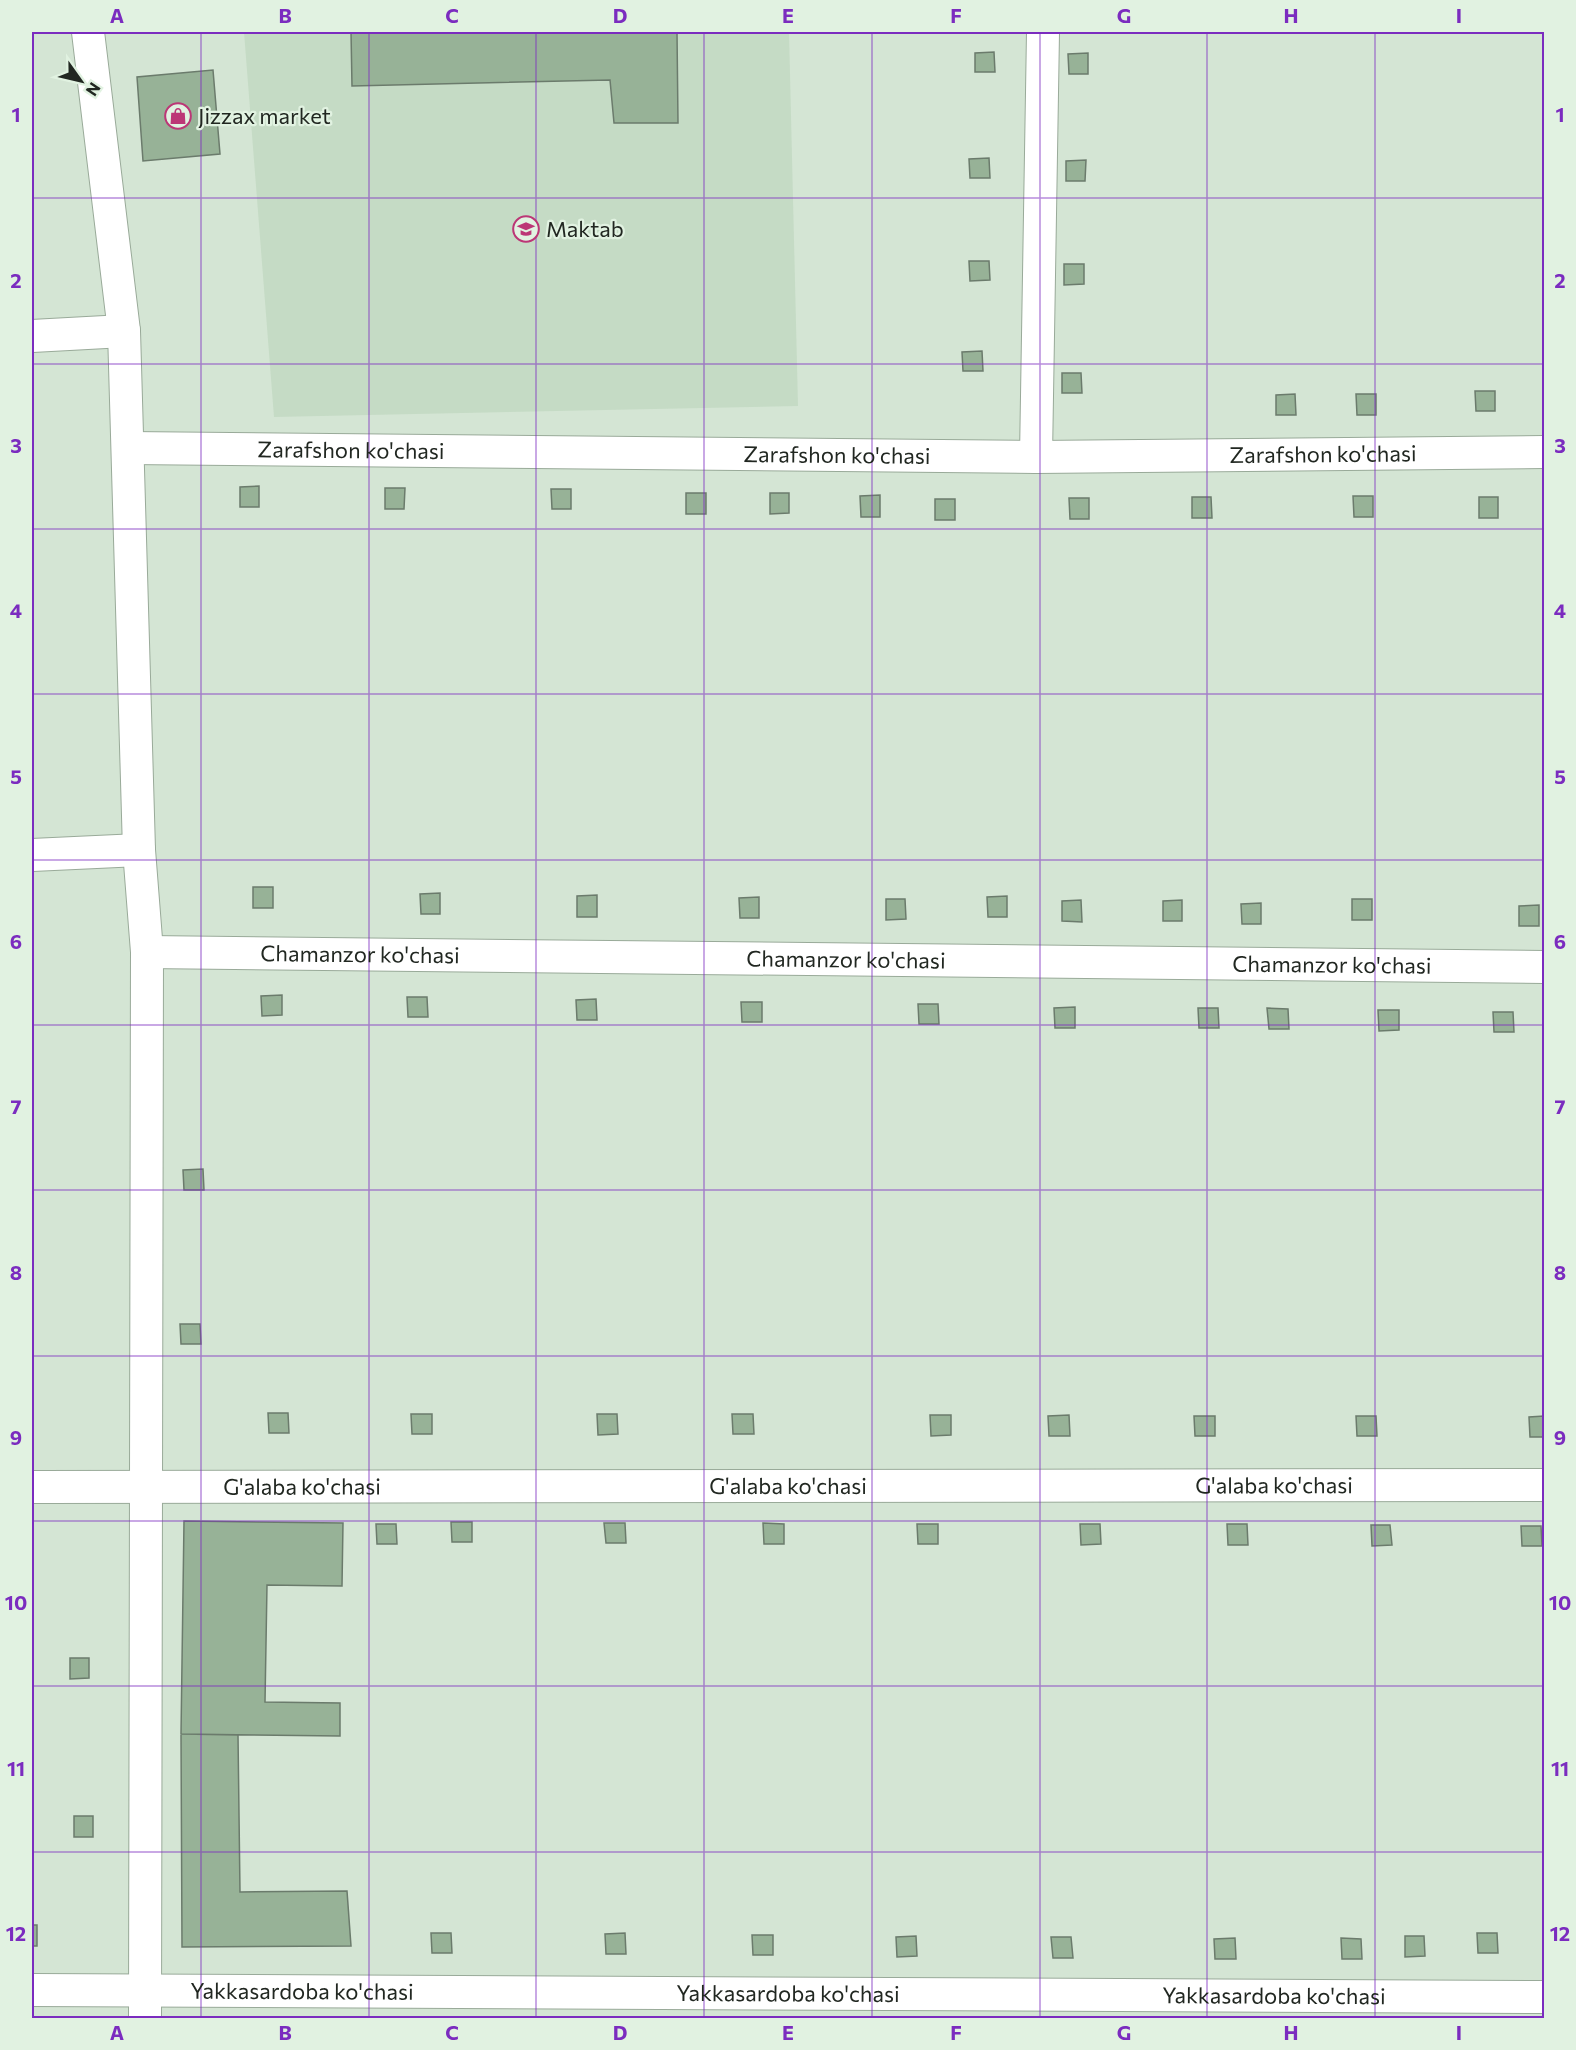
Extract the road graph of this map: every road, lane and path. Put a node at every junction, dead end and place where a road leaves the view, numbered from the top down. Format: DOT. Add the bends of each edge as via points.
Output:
graph roads {
  1 [pos="88,32"];
  2 [pos="1043,32"];
  3 [pos="124,331"];
  4 [pos="32,336"];
  5 [pos="129,448"];
  6 [pos="1545,452"];
  7 [pos="1036,457"];
  8 [pos="139,850"];
  9 [pos="32,855"];
  10 [pos="147,952"];
  11 [pos="1545,968"];
  12 [pos="1545,1485"];
  13 [pos="32,1487"];
  14 [pos="147,1487"];
  15 [pos="32,1990"];
  16 [pos="1545,1997"];
  17 [pos="145,2004"];
  1 -- 3 [label="street"];
  2 -- 7 [label="street"];
  3 -- 4 [label="street"];
  3 -- 5 [label="street"];
  5 -- 7 [label="street, Zarafshon ko'chasi"];
  5 -- 8 [label="street"];
  6 -- 7 [label="street, Zarafshon ko'chasi"];
  8 -- 9 [label="street"];
  8 -- 10 [label="street"];
  10 -- 11 [label="street, Chamanzor ko'chasi"];
  10 -- 14 [label="street"];
  12 -- 14 [label="street, G'alaba ko'chasi"];
  13 -- 14 [label="street, G'alaba ko'chasi"];
  14 -- 17 [label="street"];
  15 -- 17 [label="street, Yakkasardoba ko'chasi"];
  16 -- 17 [label="street, Yakkasardoba ko'chasi"];
}
